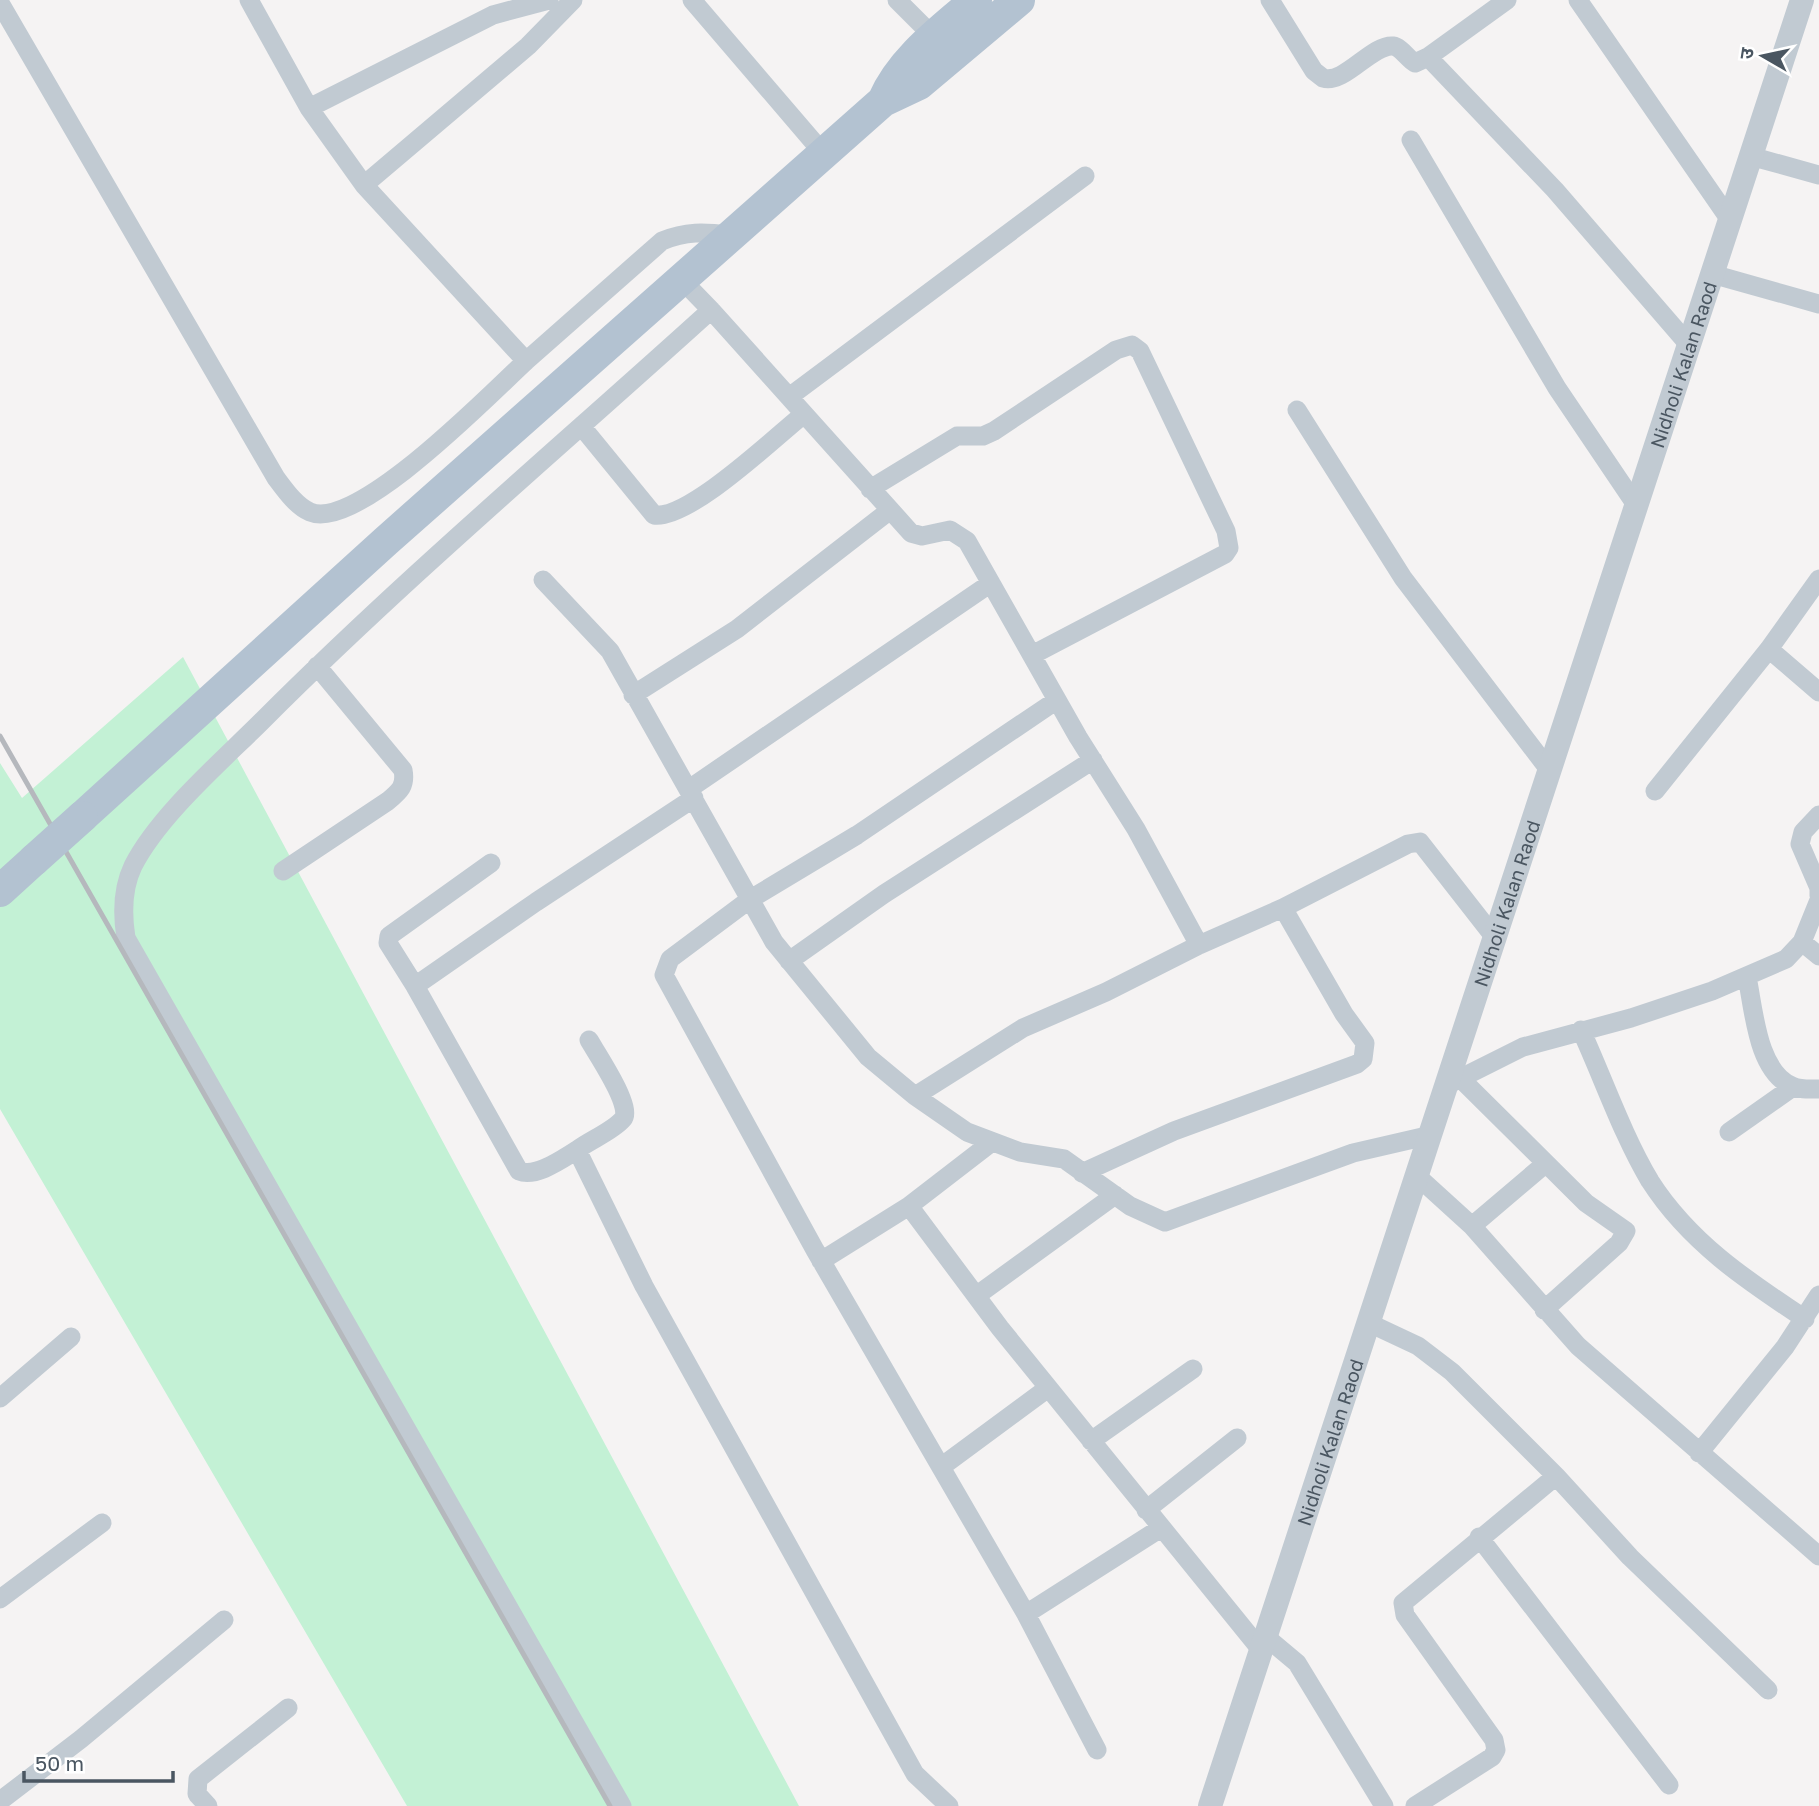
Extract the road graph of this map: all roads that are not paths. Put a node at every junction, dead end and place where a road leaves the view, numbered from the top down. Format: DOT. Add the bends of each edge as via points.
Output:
graph roads {
  1 [pos="249,0"];
  2 [pos="549,0"];
  3 [pos="573,0"];
  4 [pos="692,0"];
  5 [pos="897,0"];
  6 [pos="976,0"];
  7 [pos="1018,0"];
  8 [pos="1270,0"];
  9 [pos="1507,0"];
  10 [pos="1578,0"];
  11 [pos="1802,0"];
  12 [pos="0,3"];
  13 [pos="934,37"];
  14 [pos="1429,57"];
  15 [pos="883,101"];
  16 [pos="309,108"];
  17 [pos="1411,140"];
  18 [pos="823,153"];
  19 [pos="1750,156"];
  20 [pos="1819,175"];
  21 [pos="1085,176"];
  22 [pos="364,185"];
  23 [pos="1730,220"];
  24 [pos="730,235"];
  25 [pos="1712,274"];
  26 [pos="680,278"];
  27 [pos="1819,304"];
  28 [pos="711,310"];
  29 [pos="1689,345"];
  30 [pos="526,361"];
  31 [pos="789,397"];
  32 [pos="1297,410"];
  33 [pos="804,414"];
  34 [pos="582,427"];
  35 [pos="870,489"];
  36 [pos="1636,505"];
  37 [pos="889,511"];
  38 [pos="1819,579"];
  39 [pos="544,580"];
  40 [pos="991,583"];
  41 [pos="1769,649"];
  42 [pos="1034,654"];
  43 [pos="317,666"];
  44 [pos="1819,692"];
  45 [pos="633,695"];
  46 [pos="1057,700"];
  47 [pos="1093,760"];
  48 [pos="1550,771"];
  49 [pos="1655,792"];
  50 [pos="692,793"];
  51 [pos="1819,814"];
  52 [pos="491,863"];
  53 [pos="282,871"];
  54 [pos="0,891"];
  55 [pos="1819,898"];
  56 [pos="749,900"];
  57 [pos="1283,908"];
  58 [pos="1495,938"];
  59 [pos="1802,942"];
  60 [pos="1199,945"];
  61 [pos="1819,956"];
  62 [pos="789,961"];
  63 [pos="1747,977"];
  64 [pos="415,986"];
  65 [pos="1581,1030"];
  66 [pos="589,1040"];
  67 [pos="1453,1082"];
  68 [pos="1793,1087"];
  69 [pos="1819,1089"];
  70 [pos="915,1096"];
  71 [pos="1729,1132"];
  72 [pos="1431,1135"];
  73 [pos="992,1142"];
  74 [pos="577,1150"];
  75 [pos="1545,1164"];
  76 [pos="1082,1173"];
  77 [pos="1417,1176"];
  78 [pos="1115,1195"];
  79 [pos="909,1206"];
  80 [pos="1472,1226"];
  81 [pos="821,1261"];
  82 [pos="1819,1295"];
  83 [pos="976,1296"];
  84 [pos="1544,1310"];
  85 [pos="1805,1319"];
  86 [pos="1369,1323"];
  87 [pos="71,1337"];
  88 [pos="1193,1369"];
  89 [pos="1048,1388"];
  90 [pos="0,1398"];
  91 [pos="1237,1438"];
  92 [pos="1091,1441"];
  93 [pos="1699,1453"];
  94 [pos="940,1467"];
  95 [pos="1556,1476"];
  96 [pos="1146,1510"];
  97 [pos="102,1523"];
  98 [pos="1161,1528"];
  99 [pos="1479,1537"];
  100 [pos="1819,1556"];
  101 [pos="0,1599"];
  102 [pos="1026,1614"];
  103 [pos="224,1620"];
  104 [pos="1263,1643"];
  105 [pos="1768,1689"];
  106 [pos="288,1708"];
  107 [pos="1097,1750"];
  108 [pos="1669,1785"];
  109 [pos="0,1801"];
  110 [pos="221,1806"];
  111 [pos="622,1806"];
  112 [pos="949,1806"];
  113 [pos="1210,1806"];
  114 [pos="1384,1806"];
  115 [pos="1415,1806"];
  1 -- 16 [label="street"];
  2 -- 16 [label="street" via="494,15"];
  3 -- 22 [label="street" via="528,46"];
  4 -- 18 [label="street"];
  5 -- 13 [label="street"];
  6 -- 13 [label="main road"];
  7 -- 15 [label="main road" via="919,84"];
  8 -- 14 [label="street" via="1314,71 1329,80 1388,46 1398,47 1415,63"];
  9 -- 14 [label="street"];
  10 -- 23 [label="street"];
  11 -- 19 [label="street, Nidholi Kalan Raod"];
  12 -- 30 [label="street" via="269,467 293,500 310,512 325,515 361,501 419,460"];
  13 -- 15 [label="main road" via="891,82"];
  14 -- 29 [label="street" via="1555,190"];
  15 -- 18 [label="main road"];
  16 -- 22 [label="street"];
  17 -- 36 [label="street" via="1557,388"];
  18 -- 24 [label="main road"];
  19 -- 20 [label="street"];
  19 -- 23 [label="street, Nidholi Kalan Raod"];
  21 -- 31 [label="street"];
  22 -- 30 [label="street"];
  23 -- 25 [label="street, Nidholi Kalan Raod"];
  24 -- 26 [label="main road"];
  24 -- 30 [label="street" via="698,231 662,241"];
  25 -- 27 [label="street"];
  25 -- 29 [label="street, Nidholi Kalan Raod"];
  26 -- 28 [label="street"];
  26 -- 54 [label="main road, bridge"];
  28 -- 31 [label="street"];
  28 -- 34 [label="street"];
  29 -- 36 [label="street, Nidholi Kalan Raod"];
  31 -- 33 [label="street"];
  32 -- 48 [label="street" via="1403,579"];
  33 -- 34 [label="street" via="708,493 663,516 654,515"];
  33 -- 35 [label="street"];
  34 -- 43 [label="street"];
  35 -- 37 [label="street"];
  35 -- 42 [label="street" via="957,436 994,431 1116,350 1132,345 1140,351 1226,531 1229,548"];
  36 -- 48 [label="street, Nidholi Kalan Raod"];
  37 -- 40 [label="street" via="911,533 958,533"];
  37 -- 45 [label="street" via="737,629"];
  38 -- 41 [label="street"];
  39 -- 45 [label="street" via="610,652"];
  40 -- 42 [label="street"];
  40 -- 50 [label="street"];
  41 -- 44 [label="street"];
  41 -- 49 [label="street"];
  42 -- 46 [label="street"];
  43 -- 53 [label="street" via="403,770 405,780 388,801"];
  43 -- 111 [label="street" via="195,788 134,865 125,888 122,916 126,938"];
  45 -- 50 [label="street"];
  46 -- 47 [label="street"];
  46 -- 56 [label="street" via="858,835"];
  47 -- 60 [label="street"];
  47 -- 62 [label="street"];
  48 -- 58 [label="street, Nidholi Kalan Raod"];
  50 -- 56 [label="street"];
  50 -- 64 [label="street"];
  51 -- 55 [label="street" via="1803,832 1800,844"];
  52 -- 64 [label="street" via="389,936 388,943"];
  55 -- 59 [label="street"];
  56 -- 62 [label="street"];
  56 -- 81 [label="street" via="670,959 664,975"];
  57 -- 58 [label="street" via="1420,842"];
  57 -- 60 [label="street"];
  57 -- 76 [label="street" via="1365,1044 1363,1059 1174,1131"];
  58 -- 67 [label="street, Nidholi Kalan Raod"];
  59 -- 61 [label="street"];
  59 -- 63 [label="street" via="1786,959"];
  60 -- 70 [label="street" via="1023,1028"];
  62 -- 70 [label="street" via="868,1057"];
  63 -- 65 [label="street" via="1631,1018"];
  63 -- 68 [label="street" via="1762,1046 1775,1073"];
  64 -- 74 [label="street" via="519,1171 537,1171"];
  65 -- 67 [label="street" via="1523,1047"];
  65 -- 85 [label="street" via="1635,1150 1667,1205 1736,1273"];
  66 -- 74 [label="street" via="625,1111 622,1121"];
  67 -- 72 [label="street, Nidholi Kalan Raod"];
  67 -- 75 [label="street"];
  68 -- 69 [label="street"];
  68 -- 71 [label="street"];
  70 -- 73 [label="street" via="967,1132"];
  72 -- 77 [label="street, Nidholi Kalan Raod"];
  72 -- 78 [label="street" via="1353,1153 1165,1222"];
  73 -- 76 [label="street" via="1064,1159"];
  73 -- 79 [label="street"];
  74 -- 112 [label="street" via="663,1321 915,1774"];
  75 -- 80 [label="street"];
  75 -- 84 [label="street" via="1626,1233"];
  76 -- 78 [label="street"];
  77 -- 80 [label="street"];
  77 -- 86 [label="street, Nidholi Kalan Raod"];
  78 -- 83 [label="street"];
  79 -- 81 [label="street"];
  79 -- 83 [label="street"];
  80 -- 84 [label="street"];
  81 -- 94 [label="street"];
  82 -- 85 [label="street"];
  83 -- 89 [label="street"];
  84 -- 93 [label="street"];
  85 -- 93 [label="street"];
  86 -- 95 [label="street" via="1418,1346 1452,1372"];
  86 -- 104 [label="street, Nidholi Kalan Raod"];
  87 -- 90 [label="street"];
  88 -- 92 [label="street"];
  89 -- 92 [label="street"];
  89 -- 94 [label="street"];
  91 -- 96 [label="street"];
  92 -- 96 [label="street"];
  93 -- 100 [label="street"];
  94 -- 102 [label="street"];
  95 -- 99 [label="street"];
  95 -- 105 [label="street" via="1630,1557"];
  96 -- 98 [label="street"];
  97 -- 101 [label="street"];
  98 -- 102 [label="street"];
  98 -- 104 [label="street"];
  99 -- 108 [label="street"];
  99 -- 115 [label="street" via="1407,1598 1402,1609 1494,1740 1496,1750"];
  102 -- 107 [label="street"];
  103 -- 109 [label="street"];
  104 -- 113 [label="street, Nidholi Kalan Raod"];
  104 -- 114 [label="street" via="1297,1664"];
  106 -- 110 [label="street" via="198,1779 196,1788 202,1801"];
}
